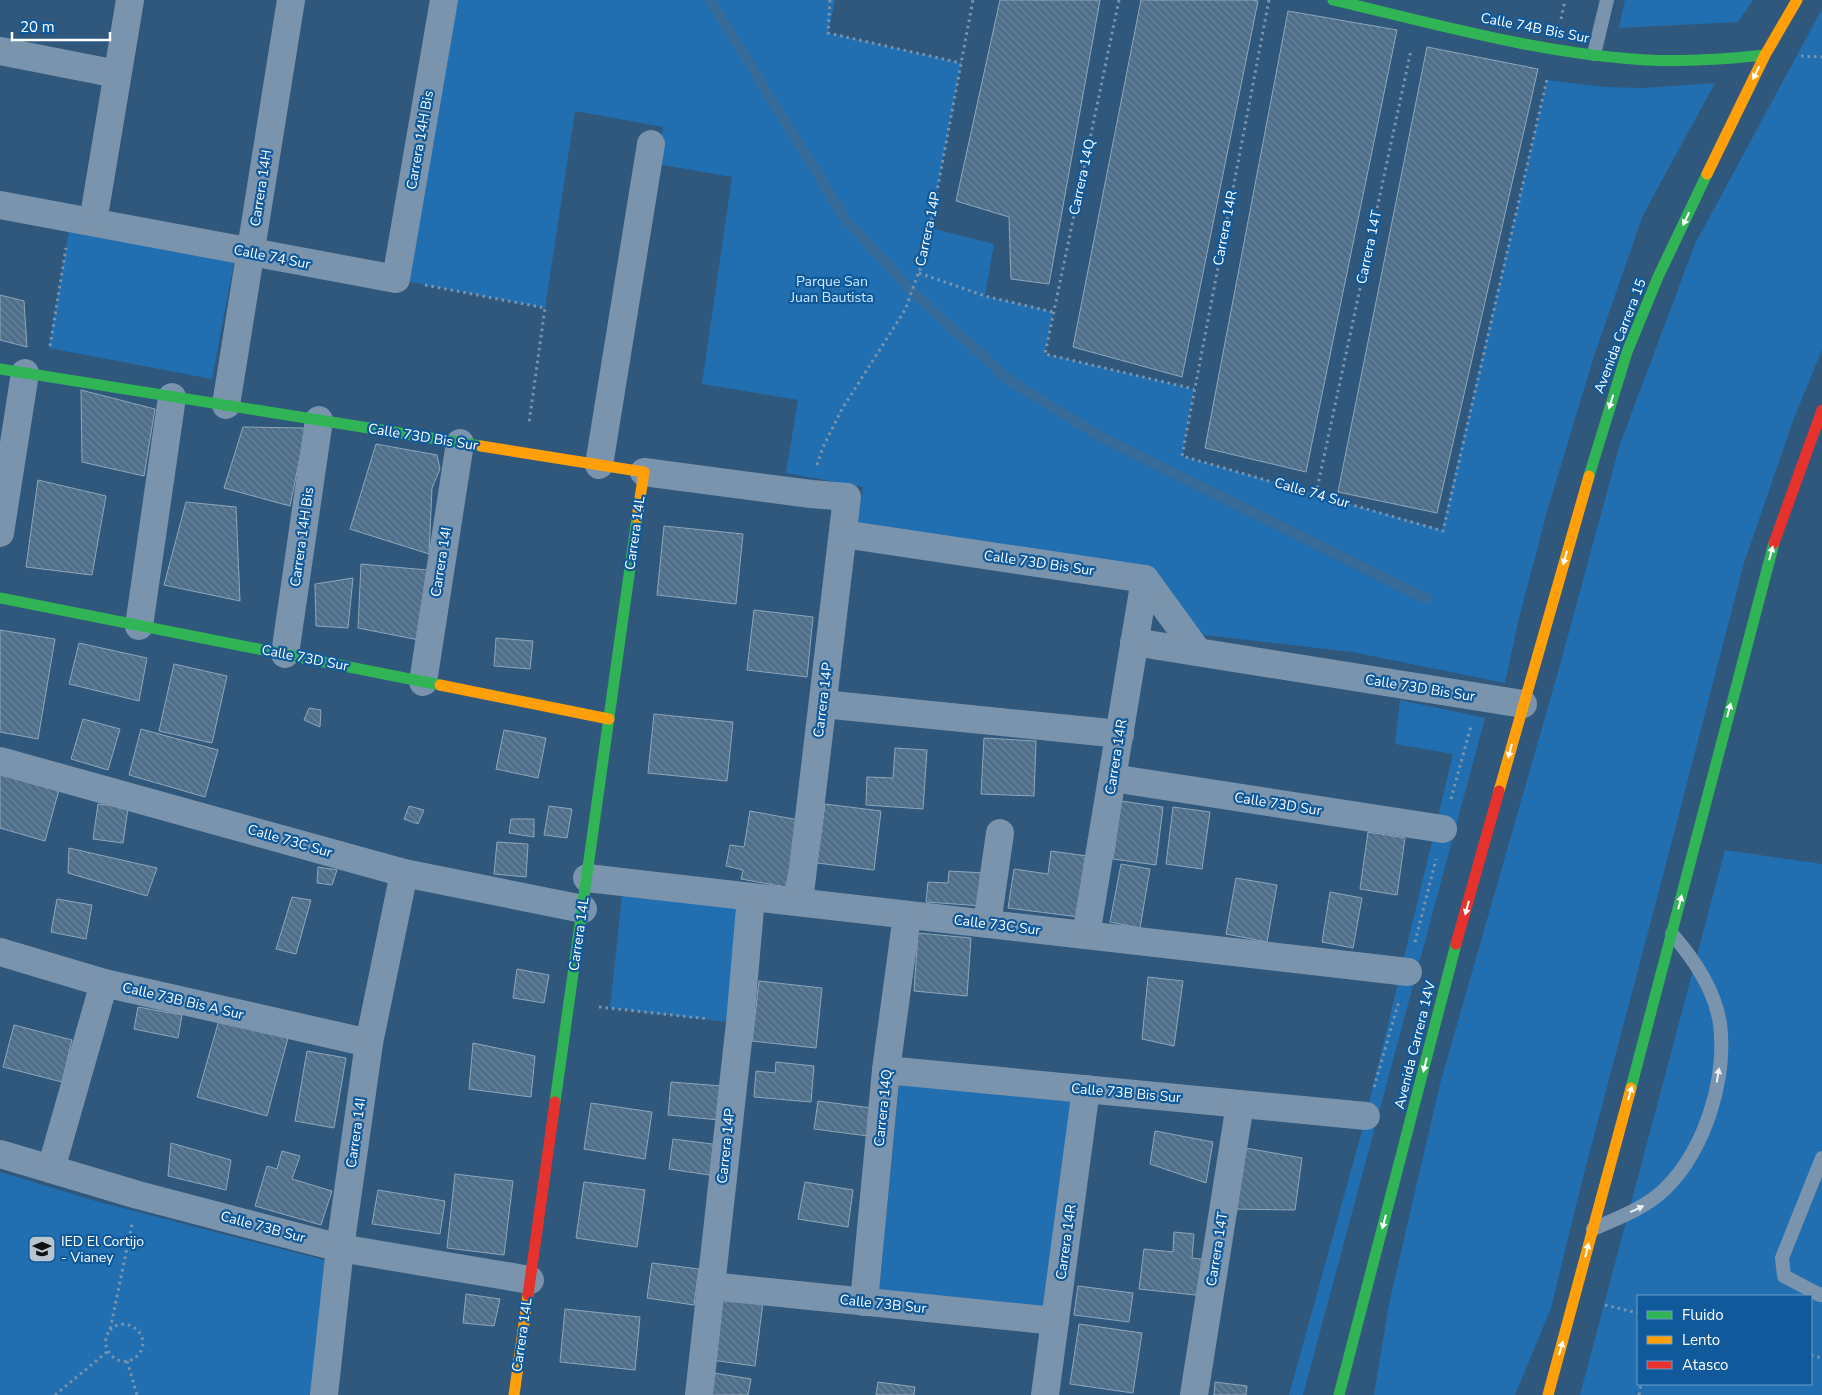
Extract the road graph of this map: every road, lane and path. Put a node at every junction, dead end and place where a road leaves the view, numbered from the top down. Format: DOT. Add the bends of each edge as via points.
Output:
graph roads {
  1 [pos="130,0"];
  2 [pos="291,0"];
  3 [pos="444,0"];
  4 [pos="830,0"];
  5 [pos="973,0"];
  6 [pos="1119,0"];
  7 [pos="1269,0"];
  8 [pos="1333,0"];
  9 [pos="1565,0"];
  10 [pos="1606,0"];
  11 [pos="1797,0"];
  12 [pos="1418,19"];
  13 [pos="1554,49"];
  14 [pos="0,51"];
  15 [pos="1594,54"];
  16 [pos="1765,55"];
  17 [pos="961,63"];
  18 [pos="117,74"];
  19 [pos="651,144"];
  20 [pos="0,205"];
  21 [pos="82,220"];
  22 [pos="250,252"];
  23 [pos="919,272"];
  24 [pos="396,280"];
  25 [pos="1054,312"];
  26 [pos="23,372"];
  27 [pos="1194,388"];
  28 [pos="172,396"];
  29 [pos="226,405"];
  30 [pos="1822,410"];
  31 [pos="319,420"];
  32 [pos="460,442"];
  33 [pos="524,453"];
  34 [pos="1182,456"];
  35 [pos="599,465"];
  36 [pos="644,472"];
  37 [pos="811,494"];
  38 [pos="1316,494"];
  39 [pos="847,497"];
  40 [pos="0,532"];
  41 [pos="843,534"];
  42 [pos="1145,579"];
  43 [pos="0,598"];
  44 [pos="139,626"];
  45 [pos="1134,642"];
  46 [pos="1198,652"];
  47 [pos="285,654"];
  48 [pos="423,682"];
  49 [pos="1479,697"];
  50 [pos="823,704"];
  51 [pos="1523,704"];
  52 [pos="609,719"];
  53 [pos="1120,734"];
  54 [pos="0,761"];
  55 [pos="1112,778"];
  56 [pos="1443,829"];
  57 [pos="1000,832"];
  58 [pos="404,873"];
  59 [pos="587,878"];
  60 [pos="751,897"];
  61 [pos="799,902"];
  62 [pos="583,909"];
  63 [pos="907,915"];
  64 [pos="988,924"];
  65 [pos="1672,934"];
  66 [pos="1086,935"];
  67 [pos="0,952"];
  68 [pos="1408,972"];
  69 [pos="104,983"];
  70 [pos="570,1003"];
  71 [pos="740,1023"];
  72 [pos="369,1043"];
  73 [pos="886,1070"];
  74 [pos="1086,1089"];
  75 [pos="1240,1104"];
  76 [pos="1366,1116"];
  77 [pos="0,1154"];
  78 [pos="1822,1158"];
  79 [pos="51,1169"];
  80 [pos="138,1195"];
  81 [pos="1593,1230"];
  82 [pos="340,1248"];
  83 [pos="530,1280"];
  84 [pos="710,1286"];
  85 [pos="1822,1294"];
  86 [pos="864,1302"];
  87 [pos="1055,1321"];
  88 [pos="110,1330"];
  89 [pos="108,1351"];
  90 [pos="1348,1360"];
  91 [pos="127,1361"];
  92 [pos="55,1395"];
  93 [pos="137,1395"];
  94 [pos="324,1395"];
  95 [pos="514,1395"];
  96 [pos="699,1395"];
  97 [pos="1045,1395"];
  98 [pos="1194,1395"];
  99 [pos="1338,1395"];
  100 [pos="1343,1395"];
  101 [pos="1548,1395"];
  1 -- 18 [label="street"];
  2 -- 22 [label="street, Carrera 14H"];
  3 -- 24 [label="street, Carrera 14H Bis"];
  4 -- 17 [label="path" via="828,33"];
  5 -- 17 [label="path, Carrera 14P"];
  6 -- 25 [label="path, Carrera 14Q"];
  7 -- 27 [label="path, Carrera 14R"];
  8 -- 12 [label="main road, Calle 74B Bis Sur"];
  9 -- 13 [label="path"];
  10 -- 15 [label="lane"];
  11 -- 16 [label="main road, Avenida Carrera 15"];
  12 -- 13 [label="main road, Calle 74B Bis Sur"];
  12 -- 38 [label="path, Carrera 14T"];
  13 -- 15 [label="main road, Calle 74B Bis Sur"];
  13 -- 38 [label="path, Calle 74 Sur" via="1443,531"];
  14 -- 18 [label="street"];
  15 -- 16 [label="main road, Calle 74B Bis Sur" via="1633,59 1698,60"];
  16 -- 51 [label="main road, Avenida Carrera 15, one-way" via="1670,252 1627,352"];
  17 -- 23 [label="path, Carrera 14P" via="925,255"];
  18 -- 21 [label="street"];
  19 -- 35 [label="street"];
  20 -- 21 [label="street, Calle 74 Sur"];
  21 -- 22 [label="street, Calle 74 Sur"];
  21 -- 26 [label="path"];
  22 -- 24 [label="street, Calle 74 Sur"];
  22 -- 29 [label="street, Carrera 14H"];
  23 -- 25 [label="path" via="985,296"];
  23 -- 37 [label="path, Carrera 14P" via="905,310 842,409 823,447"];
  24 -- 33 [label="path" via="545,308"];
  25 -- 27 [label="path, Carrera 14Q" via="1045,354"];
  26 -- 28 [label="main road, Calle 73D Bis Sur"];
  26 -- 40 [label="street"];
  27 -- 34 [label="path, Carrera 14R"];
  28 -- 29 [label="main road, Calle 73D Bis Sur"];
  28 -- 44 [label="street"];
  29 -- 31 [label="main road, Calle 73D Bis Sur"];
  65 -- 30 [label="main road, one-way" via="1776,535"];
  31 -- 32 [label="main road, Calle 73D Bis Sur"];
  31 -- 47 [label="street, Carrera 14H Bis"];
  32 -- 33 [label="main road, Calle 73D Bis Sur"];
  32 -- 48 [label="street, Carrera 14I"];
  33 -- 35 [label="main road, Calle 73D Bis Sur"];
  34 -- 38 [label="path, Calle 74 Sur"];
  35 -- 36 [label="main road, Calle 73D Bis Sur"];
  36 -- 37 [label="street, Calle 73D Bis Sur"];
  36 -- 52 [label="main road, Carrera 14L"];
  37 -- 39 [label="street, Calle 73D Bis Sur"];
  39 -- 41 [label="street, Carrera 14P"];
  41 -- 42 [label="street, Calle 73D Bis Sur"];
  41 -- 50 [label="street, Carrera 14P"];
  42 -- 45 [label="street, Carrera 14R"];
  42 -- 46 [label="street"];
  43 -- 44 [label="main road, Calle 73D Sur"];
  44 -- 47 [label="main road, Calle 73D Sur"];
  45 -- 46 [label="street, Calle 73D Bis Sur"];
  45 -- 53 [label="street, Carrera 14R"];
  46 -- 49 [label="street, Calle 73D Bis Sur"];
  47 -- 48 [label="main road, Calle 73D Sur"];
  48 -- 52 [label="main road, Calle 73D Sur"];
  49 -- 51 [label="street, Calle 73D Bis Sur"];
  49 -- 56 [label="path"];
  50 -- 53 [label="street"];
  50 -- 61 [label="street, Carrera 14P"];
  51 -- 90 [label="main road, Avenida Carrera 14V, one-way" via="1445,986"];
  52 -- 59 [label="main road, Carrera 14L"];
  53 -- 55 [label="street, Carrera 14R"];
  54 -- 58 [label="street, Calle 73C Sur"];
  55 -- 56 [label="street, Calle 73D Sur"];
  55 -- 66 [label="street, Carrera 14R"];
  56 -- 68 [label="path"];
  57 -- 64 [label="street"];
  58 -- 62 [label="street, Calle 73C Sur"];
  58 -- 72 [label="street, Carrera 14I"];
  59 -- 60 [label="street, Calle 73C Sur"];
  59 -- 62 [label="main road, Carrera 14L"];
  60 -- 61 [label="street, Calle 73C Sur"];
  60 -- 71 [label="street, Carrera 14P"];
  61 -- 63 [label="street, Calle 73C Sur"];
  62 -- 70 [label="main road, Carrera 14L"];
  63 -- 64 [label="street, Calle 73C Sur"];
  63 -- 73 [label="street, Carrera 14Q"];
  64 -- 66 [label="street, Calle 73C Sur"];
  81 -- 65 [label="main road, one-way"];
  81 -- 65 [label="lane, one-way" via="1646,1205 1666,1188 1692,1156 1714,1099 1721,1057 1720,1022 1710,990 1695,963"];
  66 -- 68 [label="street, Calle 73C Sur"];
  67 -- 69 [label="street, Calle 73B Bis A Sur"];
  68 -- 76 [label="path"];
  69 -- 72 [label="street, Calle 73B Bis A Sur"];
  69 -- 79 [label="street"];
  70 -- 71 [label="path"];
  70 -- 83 [label="main road, Carrera 14L"];
  71 -- 84 [label="street, Carrera 14P"];
  72 -- 82 [label="street, Carrera 14I"];
  73 -- 74 [label="street, Calle 73B Bis Sur"];
  73 -- 86 [label="street, Carrera 14Q"];
  74 -- 75 [label="street, Calle 73B Bis Sur"];
  74 -- 87 [label="street, Carrera 14R"];
  75 -- 76 [label="street, Calle 73B Bis Sur"];
  75 -- 98 [label="street, Carrera 14T"];
  77 -- 79 [label="street, Calle 73B Sur"];
  78 -- 85 [label="lane" via="1782,1258 1784,1276"];
  79 -- 80 [label="street, Calle 73B Sur"];
  80 -- 82 [label="street, Calle 73B Sur"];
  80 -- 88 [label="path"];
  101 -- 81 [label="main road, one-way"];
  82 -- 83 [label="street, Calle 73B Sur"];
  82 -- 94 [label="street, Carrera 14I"];
  83 -- 95 [label="main road, Carrera 14L"];
  84 -- 86 [label="street, Calle 73B Sur"];
  84 -- 96 [label="street, Carrera 14P"];
  86 -- 87 [label="street, Calle 73B Sur"];
  87 -- 97 [label="street, Carrera 14R"];
  88 -- 89 [label="path" via="105,1345"];
  88 -- 91 [label="path" via="128,1324 141,1334 143,1346 140,1352 136,1358"];
  89 -- 91 [label="path" via="114,1358"];
  89 -- 92 [label="path"];
  90 -- 99 [label="main road, Avenida Carrera 14V"];
  90 -- 100 [label="main road"];
  91 -- 93 [label="path"];
}
